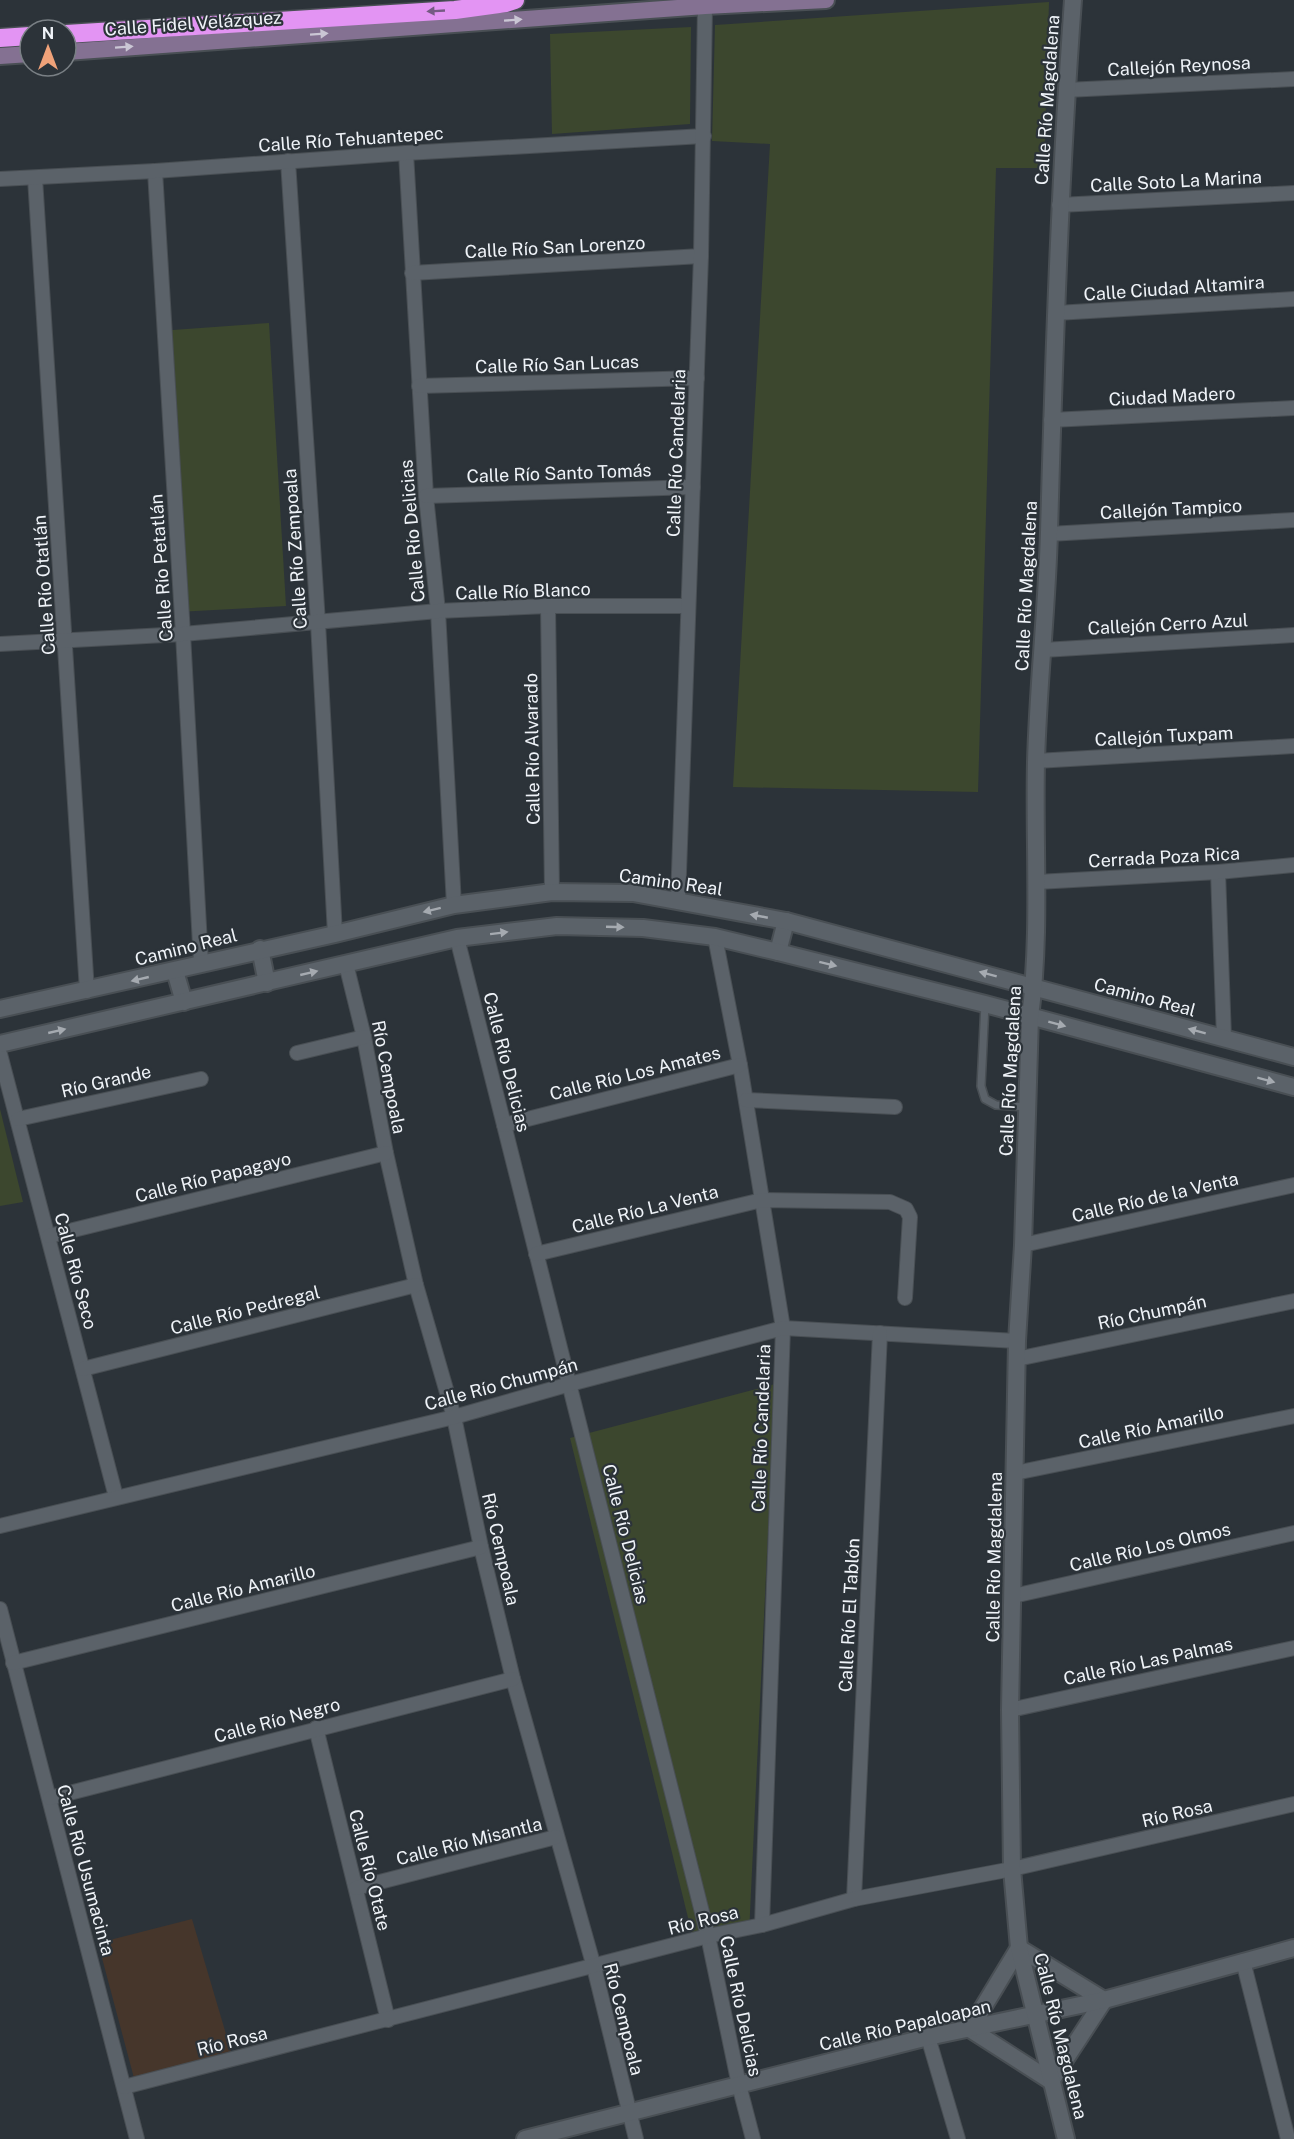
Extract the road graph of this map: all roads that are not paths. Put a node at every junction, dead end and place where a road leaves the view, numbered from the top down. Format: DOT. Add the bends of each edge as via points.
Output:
graph roads {
  1 [pos="515,0"];
  2 [pos="826,0"];
  3 [pos="1073,0"];
  4 [pos="705,6"];
  5 [pos="78,33"];
  6 [pos="18,37"];
  7 [pos="0,38"];
  8 [pos="78,51"];
  9 [pos="18,55"];
  10 [pos="0,56"];
  11 [pos="1294,79"];
  12 [pos="1066,90"];
  13 [pos="704,136"];
  14 [pos="406,153"];
  15 [pos="288,161"];
  16 [pos="155,171"];
  17 [pos="35,178"];
  18 [pos="0,179"];
  19 [pos="1294,193"];
  20 [pos="1059,205"];
  21 [pos="700,256"];
  22 [pos="412,273"];
  23 [pos="1294,299"];
  24 [pos="1056,313"];
  25 [pos="697,378"];
  26 [pos="419,386"];
  27 [pos="1294,408"];
  28 [pos="1051,420"];
  29 [pos="693,487"];
  30 [pos="426,496"];
  31 [pos="1294,520"];
  32 [pos="1049,534"];
  33 [pos="549,606"];
  34 [pos="688,606"];
  35 [pos="438,611"];
  36 [pos="318,623"];
  37 [pos="183,634"];
  38 [pos="1294,635"];
  39 [pos="66,640"];
  40 [pos="0,644"];
  41 [pos="1043,650"];
  42 [pos="1294,746"];
  43 [pos="1036,761"];
  44 [pos="1294,866"];
  45 [pos="1218,872"];
  46 [pos="1037,882"];
  47 [pos="552,892"];
  48 [pos="678,900"];
  49 [pos="454,905"];
  50 [pos="786,921"];
  51 [pos="335,934"];
  52 [pos="715,937"];
  53 [pos="457,938"];
  54 [pos="260,949"];
  55 [pos="778,952"];
  56 [pos="201,963"];
  57 [pos="346,964"];
  58 [pos="175,971"];
  59 [pos="267,983"];
  60 [pos="1034,986"];
  61 [pos="87,990"];
  62 [pos="184,1002"];
  63 [pos="985,1004"];
  64 [pos="0,1009"];
  65 [pos="1030,1017"];
  66 [pos="364,1037"];
  67 [pos="1224,1038"];
  68 [pos="0,1044"];
  69 [pos="297,1053"];
  70 [pos="0,1054"];
  71 [pos="1294,1057"];
  72 [pos="740,1065"];
  73 [pos="201,1078"];
  74 [pos="1294,1087"];
  75 [pos="746,1100"];
  76 [pos="895,1107"];
  77 [pos="1027,1107"];
  78 [pos="18,1119"];
  79 [pos="504,1125"];
  80 [pos="386,1153"];
  81 [pos="1294,1185"];
  82 [pos="762,1200"];
  83 [pos="49,1236"];
  84 [pos="1023,1245"];
  85 [pos="536,1254"];
  86 [pos="416,1285"];
  87 [pos="905,1298"];
  88 [pos="1294,1301"];
  89 [pos="783,1328"];
  90 [pos="880,1333"];
  91 [pos="1017,1341"];
  92 [pos="1017,1359"];
  93 [pos="83,1369"];
  94 [pos="570,1384"];
  95 [pos="1294,1416"];
  96 [pos="454,1417"];
  97 [pos="1015,1473"];
  98 [pos="116,1497"];
  99 [pos="0,1526"];
  100 [pos="1294,1533"];
  101 [pos="482,1547"];
  102 [pos="1013,1596"];
  103 [pos="0,1609"];
  104 [pos="1294,1648"];
  105 [pos="12,1664"];
  106 [pos="513,1679"];
  107 [pos="1010,1710"];
  108 [pos="316,1728"];
  109 [pos="50,1798"];
  110 [pos="1294,1804"];
  111 [pos="556,1837"];
  112 [pos="1012,1869"];
  113 [pos="356,1888"];
  114 [pos="854,1899"];
  115 [pos="762,1925"];
  116 [pos="708,1936"];
  117 [pos="1019,1948"];
  118 [pos="1294,1948"];
  119 [pos="1243,1961"];
  120 [pos="594,1967"];
  121 [pos="1104,2000"];
  122 [pos="1036,2015"];
  123 [pos="388,2020"];
  124 [pos="970,2030"];
  125 [pos="928,2037"];
  126 [pos="1051,2081"];
  127 [pos="739,2085"];
  128 [pos="124,2087"];
  129 [pos="629,2112"];
  130 [pos="137,2139"];
  131 [pos="525,2139"];
  132 [pos="636,2139"];
  133 [pos="753,2139"];
  134 [pos="958,2139"];
  135 [pos="1065,2139"];
  136 [pos="1288,2139"];
  1 -- 5 [label="highway, one-way" via="455,10"];
  2 -- 4 [label="main road, Calle Fidel Velázquez"];
  3 -- 12 [label="street, Calle Río Magdalena"];
  8 -- 4 [label="main road, Calle Fidel Velázquez, one-way"];
  4 -- 13 [label="street, Calle Río Candelaria"];
  6 -- 7 [label="highway"];
  9 -- 10 [label="main road"];
  11 -- 12 [label="street, Callejón Reynosa"];
  12 -- 20 [label="street, Calle Río Magdalena"];
  13 -- 14 [label="street, Calle Río Tehuantepec"];
  13 -- 21 [label="street, Calle Río Candelaria"];
  14 -- 15 [label="street, Calle Río Tehuantepec"];
  14 -- 22 [label="street, Calle Río Delicias"];
  15 -- 16 [label="street, Calle Río Tehuantepec"];
  15 -- 36 [label="street, Calle Río Zempoala"];
  16 -- 17 [label="street, Calle Río Tehuantepec"];
  16 -- 37 [label="street, Calle Río Petatlán"];
  17 -- 18 [label="street, Calle Río Tehuantepec"];
  17 -- 39 [label="street, Calle Río Otatlán"];
  19 -- 20 [label="street, Calle Soto La Marina"];
  20 -- 24 [label="street, Calle Río Magdalena"];
  21 -- 22 [label="street, Calle Río San Lorenzo"];
  21 -- 25 [label="street, Calle Río Candelaria"];
  22 -- 26 [label="street, Calle Río Delicias"];
  23 -- 24 [label="street, Calle Ciudad Altamira"];
  24 -- 28 [label="street, Calle Río Magdalena"];
  25 -- 26 [label="street, Calle Río San Lucas"];
  25 -- 29 [label="street, Calle Río Candelaria"];
  26 -- 30 [label="street, Calle Río Delicias"];
  27 -- 28 [label="street, Ciudad Madero"];
  28 -- 32 [label="street, Calle Río Magdalena"];
  29 -- 30 [label="street, Calle Río Santo Tomás"];
  29 -- 34 [label="street, Calle Río Candelaria"];
  30 -- 35 [label="street, Calle Río Delicias"];
  31 -- 32 [label="street, Callejón Tampico"];
  32 -- 41 [label="street, Calle Río Magdalena"];
  33 -- 34 [label="street, Calle Río Blanco"];
  33 -- 35 [label="street, Calle Río Blanco"];
  33 -- 47 [label="street, Calle Río Alvarado"];
  34 -- 48 [label="street, Calle Río Candelaria"];
  35 -- 36 [label="street, Calle Río Blanco"];
  35 -- 49 [label="street, Calle Río Delicias"];
  36 -- 37 [label="street, Calle Río Blanco"];
  36 -- 51 [label="street, Calle Río Zempoala"];
  37 -- 39 [label="street, Calle Río Blanco"];
  37 -- 56 [label="street, Calle Río Petatlán"];
  38 -- 41 [label="street, Callejón Cerro Azul"];
  39 -- 40 [label="street, Calle Río Blanco"];
  39 -- 61 [label="street, Calle Río Otatlán"];
  41 -- 43 [label="street, Calle Río Magdalena"];
  42 -- 43 [label="street, Callejón Tuxpam"];
  43 -- 46 [label="street, Calle Río Magdalena"];
  44 -- 45 [label="street, Cerrada Poza Rica"];
  45 -- 46 [label="street, Cerrada Poza Rica"];
  45 -- 67 [label="street"];
  46 -- 60 [label="street, Calle Río Magdalena"];
  47 -- 48 [label="street, Camino Real" via="633,893"];
  47 -- 49 [label="street, Camino Real"];
  50 -- 48 [label="street, Camino Real, one-way"];
  49 -- 51 [label="street, Camino Real, one-way"];
  50 -- 55 [label="street"];
  60 -- 50 [label="street, Camino Real, one-way"];
  51 -- 54 [label="street, Camino Real"];
  53 -- 52 [label="street, one-way" via="557,926 643,928"];
  52 -- 55 [label="street"];
  52 -- 72 [label="street, Calle Río Candelaria"];
  53 -- 57 [label="street"];
  53 -- 79 [label="street, Calle Río Delicias"];
  54 -- 56 [label="street, Camino Real"];
  54 -- 59 [label="street"];
  55 -- 63 [label="street, one-way"];
  56 -- 58 [label="street, Camino Real"];
  59 -- 57 [label="street, one-way"];
  57 -- 66 [label="street, Río Cempoala"];
  58 -- 61 [label="street, Camino Real, one-way"];
  58 -- 62 [label="street"];
  59 -- 62 [label="street"];
  60 -- 65 [label="street, Calle Río Magdalena"];
  67 -- 60 [label="street, Camino Real, one-way"];
  61 -- 64 [label="street, Camino Real"];
  68 -- 62 [label="street, one-way"];
  63 -- 65 [label="street"];
  63 -- 77 [label="lane" via="981,1086 985,1099 996,1105"];
  65 -- 74 [label="street, one-way"];
  65 -- 77 [label="street, Calle Río Magdalena"];
  66 -- 69 [label="street"];
  66 -- 80 [label="street, Río Cempoala"];
  67 -- 71 [label="street, Camino Real"];
  70 -- 78 [label="street, Calle Río Seco"];
  72 -- 75 [label="street, Calle Río Candelaria"];
  72 -- 79 [label="street, Calle Río Los Amates"];
  73 -- 78 [label="street, Río Grande"];
  75 -- 76 [label="street"];
  75 -- 82 [label="street, Calle Río Candelaria"];
  77 -- 84 [label="street, Calle Río Magdalena"];
  78 -- 83 [label="street, Calle Río Seco"];
  79 -- 85 [label="street, Calle Río Delicias"];
  80 -- 83 [label="street, Calle Río Papagayo"];
  80 -- 86 [label="street, Río Cempoala"];
  81 -- 84 [label="street, Calle Río de la Venta"];
  82 -- 85 [label="street, Calle Río La Venta"];
  82 -- 87 [label="street, Calle Río La Venta" via="890,1202 906,1209 910,1225"];
  82 -- 89 [label="street, Calle Río Candelaria"];
  83 -- 93 [label="street, Calle Río Seco"];
  84 -- 91 [label="street, Calle Río Magdalena"];
  85 -- 94 [label="street, Calle Río Delicias"];
  86 -- 93 [label="street, Calle Río Pedregal"];
  86 -- 96 [label="street, Río Cempoala"];
  88 -- 92 [label="street, Río Chumpán"];
  89 -- 90 [label="street, Calle Río Chumpán"];
  89 -- 94 [label="street, Calle Río Chumpán"];
  89 -- 115 [label="street, Calle Río Candelaria"];
  90 -- 91 [label="street, Calle Río Chumpán"];
  90 -- 114 [label="street, Calle Río El Tablón"];
  91 -- 92 [label="street, Calle Río Magdalena"];
  92 -- 97 [label="street, Calle Río Magdalena"];
  93 -- 98 [label="street, Calle Río Seco"];
  94 -- 96 [label="street, Calle Río Chumpán"];
  94 -- 116 [label="street, Calle Río Delicias"];
  95 -- 97 [label="street, Calle Río Amarillo"];
  96 -- 98 [label="street, Calle Río Chumpán"];
  96 -- 101 [label="street, Río Cempoala"];
  97 -- 102 [label="street, Calle Río Magdalena"];
  98 -- 99 [label="street, Calle Río Chumpán"];
  100 -- 102 [label="street, Calle Río Los Olmos"];
  101 -- 105 [label="street, Calle Río Amarillo"];
  101 -- 106 [label="street, Río Cempoala"];
  102 -- 107 [label="street, Calle Río Magdalena"];
  103 -- 105 [label="street, Calle Río Usumacinta"];
  104 -- 107 [label="street, Calle Río Las Palmas"];
  105 -- 109 [label="street, Calle Río Usumacinta"];
  106 -- 108 [label="street, Calle Río Negro"];
  106 -- 111 [label="street, Río Cempoala"];
  107 -- 112 [label="street, Calle Río Magdalena"];
  108 -- 109 [label="street, Calle Río Negro"];
  108 -- 113 [label="street, Calle Río Otate"];
  109 -- 128 [label="street, Calle Río Usumacinta"];
  110 -- 112 [label="street, Río Rosa"];
  111 -- 113 [label="street, Calle Río Misantla"];
  111 -- 120 [label="street, Río Cempoala"];
  112 -- 114 [label="street, Río Rosa"];
  112 -- 117 [label="street, Calle Río Magdalena"];
  113 -- 123 [label="street, Calle Río Otate"];
  114 -- 115 [label="street, Río Rosa"];
  115 -- 116 [label="street, Río Rosa"];
  116 -- 120 [label="street, Río Rosa"];
  116 -- 127 [label="street, Calle Río Delicias"];
  117 -- 121 [label="street"];
  117 -- 122 [label="street, Calle Río Magdalena"];
  117 -- 124 [label="street"];
  118 -- 119 [label="street, Calle Río Papaloapan"];
  119 -- 121 [label="street, Calle Río Papaloapan"];
  119 -- 136 [label="street"];
  120 -- 123 [label="street, Río Rosa"];
  120 -- 129 [label="street, Río Cempoala"];
  121 -- 122 [label="street, Calle Río Papaloapan"];
  121 -- 126 [label="street"];
  122 -- 124 [label="street, Calle Río Papaloapan"];
  122 -- 126 [label="street, Calle Río Magdalena"];
  123 -- 128 [label="street, Río Rosa"];
  124 -- 125 [label="street, Calle Río Papaloapan"];
  124 -- 126 [label="street"];
  125 -- 127 [label="street, Calle Río Papaloapan"];
  125 -- 134 [label="street"];
  126 -- 135 [label="street, Calle Río Magdalena"];
  127 -- 129 [label="street, Calle Río Papaloapan"];
  127 -- 133 [label="street, Calle Río Delicias"];
  128 -- 130 [label="street, Calle Río Usumacinta"];
  129 -- 131 [label="street, Calle Río Papaloapan"];
  129 -- 132 [label="street, Río Cempoala"];
}
